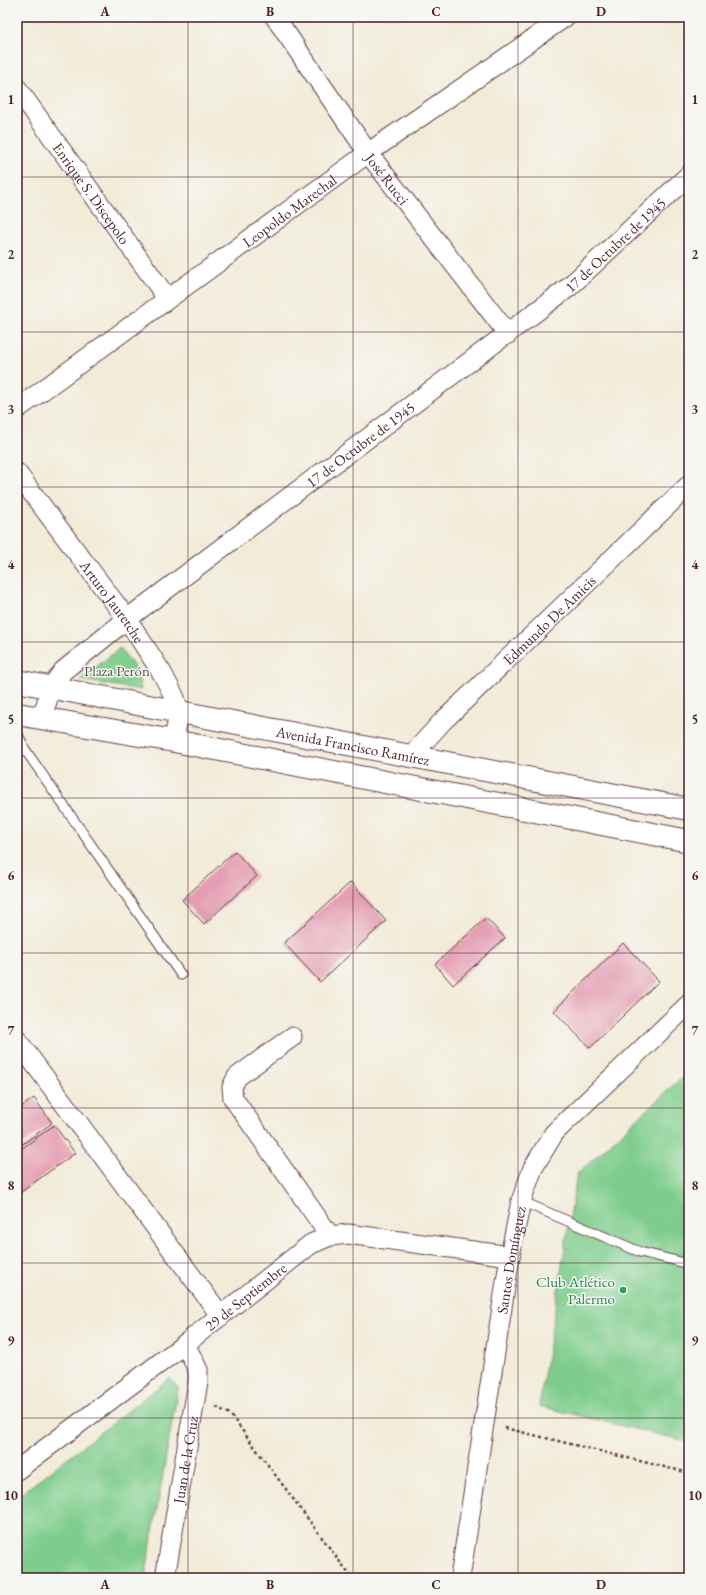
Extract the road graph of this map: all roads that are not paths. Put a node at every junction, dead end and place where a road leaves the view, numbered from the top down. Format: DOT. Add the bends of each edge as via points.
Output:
graph roads {
  1 [pos="275,17"];
  2 [pos="558,19"];
  3 [pos="17,88"];
  4 [pos="368,153"];
  5 [pos="689,175"];
  6 [pos="167,298"];
  7 [pos="508,334"];
  8 [pos="17,409"];
  9 [pos="17,473"];
  10 [pos="689,485"];
  11 [pos="127,619"];
  12 [pos="17,681"];
  13 [pos="51,688"];
  14 [pos="179,711"];
  15 [pos="17,714"];
  16 [pos="42,718"];
  17 [pos="17,732"];
  18 [pos="174,741"];
  19 [pos="411,756"];
  20 [pos="689,809"];
  21 [pos="689,841"];
  22 [pos="181,975"];
  23 [pos="689,1004"];
  24 [pos="292,1037"];
  25 [pos="17,1040"];
  26 [pos="521,1201"];
  27 [pos="330,1236"];
  28 [pos="510,1256"];
  29 [pos="689,1264"];
  30 [pos="221,1316"];
  31 [pos="185,1344"];
  32 [pos="17,1470"];
  33 [pos="165,1578"];
  34 [pos="460,1578"];
  1 -- 4 [label="street, José Rucci"];
  2 -- 4 [label="street, Leopoldo Marechal"];
  3 -- 6 [label="street, Enrique S. Discepolo"];
  4 -- 6 [label="street, Leopoldo Marechal"];
  4 -- 7 [label="street, José Rucci"];
  5 -- 7 [label="street, 17 de Octubre de 1945" via="569,287"];
  6 -- 8 [label="street, Leopoldo Marechal"];
  7 -- 11 [label="street, 17 de Octubre de 1945"];
  9 -- 11 [label="street, Arturo Jauretche"];
  10 -- 19 [label="street, Edmundo De Amicis" via="442,722"];
  11 -- 13 [label="street, 17 de Octubre de 1945" via="63,671"];
  11 -- 14 [label="street, Arturo Jauretche" via="162,673"];
  12 -- 13 [label="main road, Avenida Francisco Ramírez"];
  13 -- 14 [label="main road, Avenida Francisco Ramírez"];
  13 -- 16 [label="street, 17 de Octubre de 1945"];
  14 -- 18 [label="street, Arturo Jauretche"];
  14 -- 19 [label="main road, Avenida Francisco Ramírez"];
  15 -- 16 [label="main road, Avenida Francisco Ramírez"];
  16 -- 18 [label="main road, Avenida Francisco Ramírez"];
  17 -- 22 [label="lane" via="24,748"];
  18 -- 21 [label="main road, Avenida Francisco Ramírez"];
  19 -- 20 [label="main road, Avenida Francisco Ramírez"];
  23 -- 26 [label="street, Santos Domínguez" via="554,1133 533,1168"];
  24 -- 27 [label="street" via="238,1077 232,1088 233,1098"];
  25 -- 30 [label="street"];
  26 -- 28 [label="street, Santos Domínguez"];
  26 -- 29 [label="lane" via="640,1252"];
  27 -- 28 [label="street, 29 de Septiembre" via="368,1236"];
  27 -- 30 [label="street, 29 de Septiembre" via="311,1244"];
  28 -- 34 [label="street, Santos Domínguez"];
  30 -- 31 [label="street, 29 de Septiembre"];
  31 -- 32 [label="street, 29 de Septiembre"];
  31 -- 33 [label="street, Juan de la Cruz" via="198,1370 196,1395"];
}
